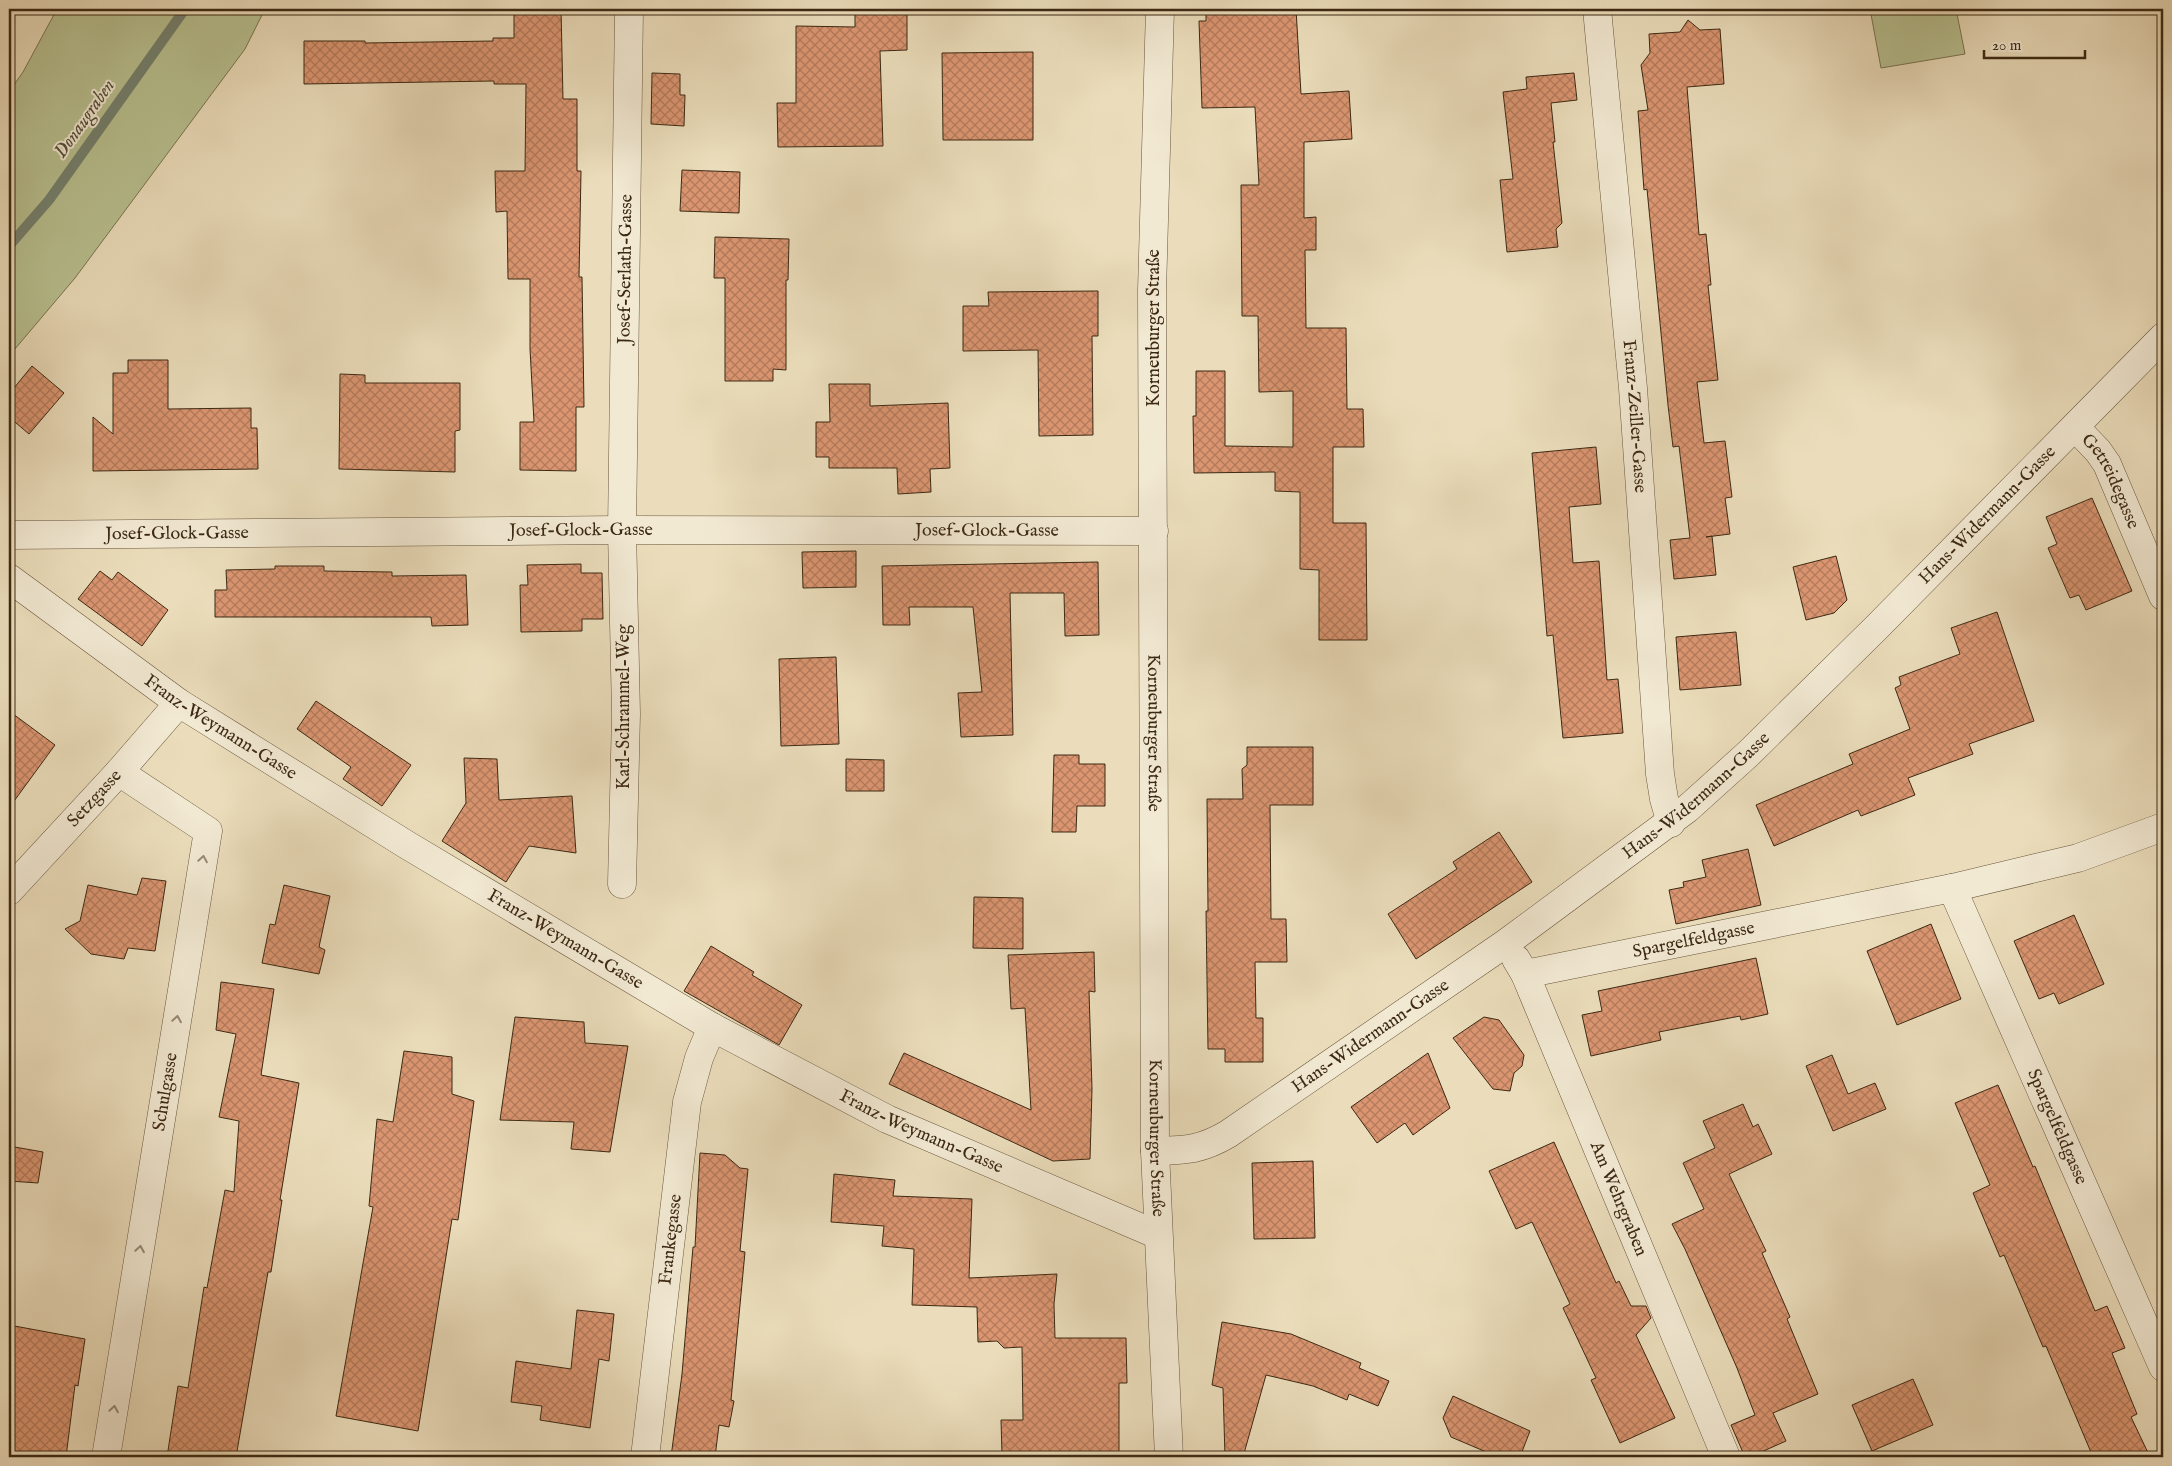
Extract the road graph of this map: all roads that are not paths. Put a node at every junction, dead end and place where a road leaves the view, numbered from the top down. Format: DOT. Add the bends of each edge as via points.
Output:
graph roads {
  1 [pos="629,9"];
  2 [pos="1160,9"];
  3 [pos="1597,9"];
  4 [pos="2163,337"];
  5 [pos="2075,427"];
  6 [pos="622,530"];
  7 [pos="1154,531"];
  8 [pos="9,535"];
  9 [pos="9,578"];
  10 [pos="2163,596"];
  11 [pos="178,703"];
  12 [pos="119,772"];
  13 [pos="1671,822"];
  14 [pos="2163,827"];
  15 [pos="622,884"];
  16 [pos="1952,888"];
  17 [pos="9,891"];
  18 [pos="1506,943"];
  19 [pos="1525,974"];
  20 [pos="712,1027"];
  21 [pos="1155,1152"];
  22 [pos="1158,1235"];
  23 [pos="2163,1367"];
  24 [pos="106,1457"];
  25 [pos="645,1457"];
  26 [pos="1169,1457"];
  27 [pos="1726,1457"];
  1 -- 6 [label="street, Josef-Serlath-Gasse"];
  2 -- 7 [label="street, Korneuburger Straße" via="1152,291"];
  3 -- 13 [label="street, Franz-Zeiller-Gasse" via="1634,388 1660,774"];
  4 -- 5 [label="street, Hans-Widermann-Gasse"];
  5 -- 10 [label="street, Getreidegasse" via="2107,464"];
  5 -- 13 [label="street, Hans-Widermann-Gasse" via="1782,721"];
  6 -- 7 [label="street, Josef-Glock-Gasse"];
  6 -- 8 [label="street, Josef-Glock-Gasse"];
  6 -- 15 [label="street, Karl-Schrammel-Weg" via="626,714"];
  7 -- 21 [label="street, Korneuburger Straße"];
  9 -- 11 [label="street, Franz-Weymann-Gasse"];
  11 -- 12 [label="street, Setzgasse"];
  11 -- 20 [label="street, Franz-Weymann-Gasse" via="407,845"];
  12 -- 17 [label="street, Setzgasse"];
  24 -- 12 [label="street, Schulgasse, one-way" via="208,830"];
  13 -- 18 [label="street, Hans-Widermann-Gasse"];
  14 -- 16 [label="street, Spargelfeldgasse" via="2078,858"];
  16 -- 19 [label="street, Spargelfeldgasse"];
  16 -- 23 [label="street, Spargelfeldgasse"];
  18 -- 19 [label="street, Am Wehrgraben"];
  18 -- 21 [label="street, Hans-Widermann-Gasse" via="1211,1144 1192,1150"];
  19 -- 27 [label="street, Am Wehrgraben"];
  20 -- 22 [label="street, Franz-Weymann-Gasse" via="886,1118"];
  20 -- 25 [label="street, Frankegasse" via="699,1058 687,1102"];
  21 -- 22 [label="street, Korneuburger Straße"];
  22 -- 26 [label="street, Korneuburger Straße"];
}
